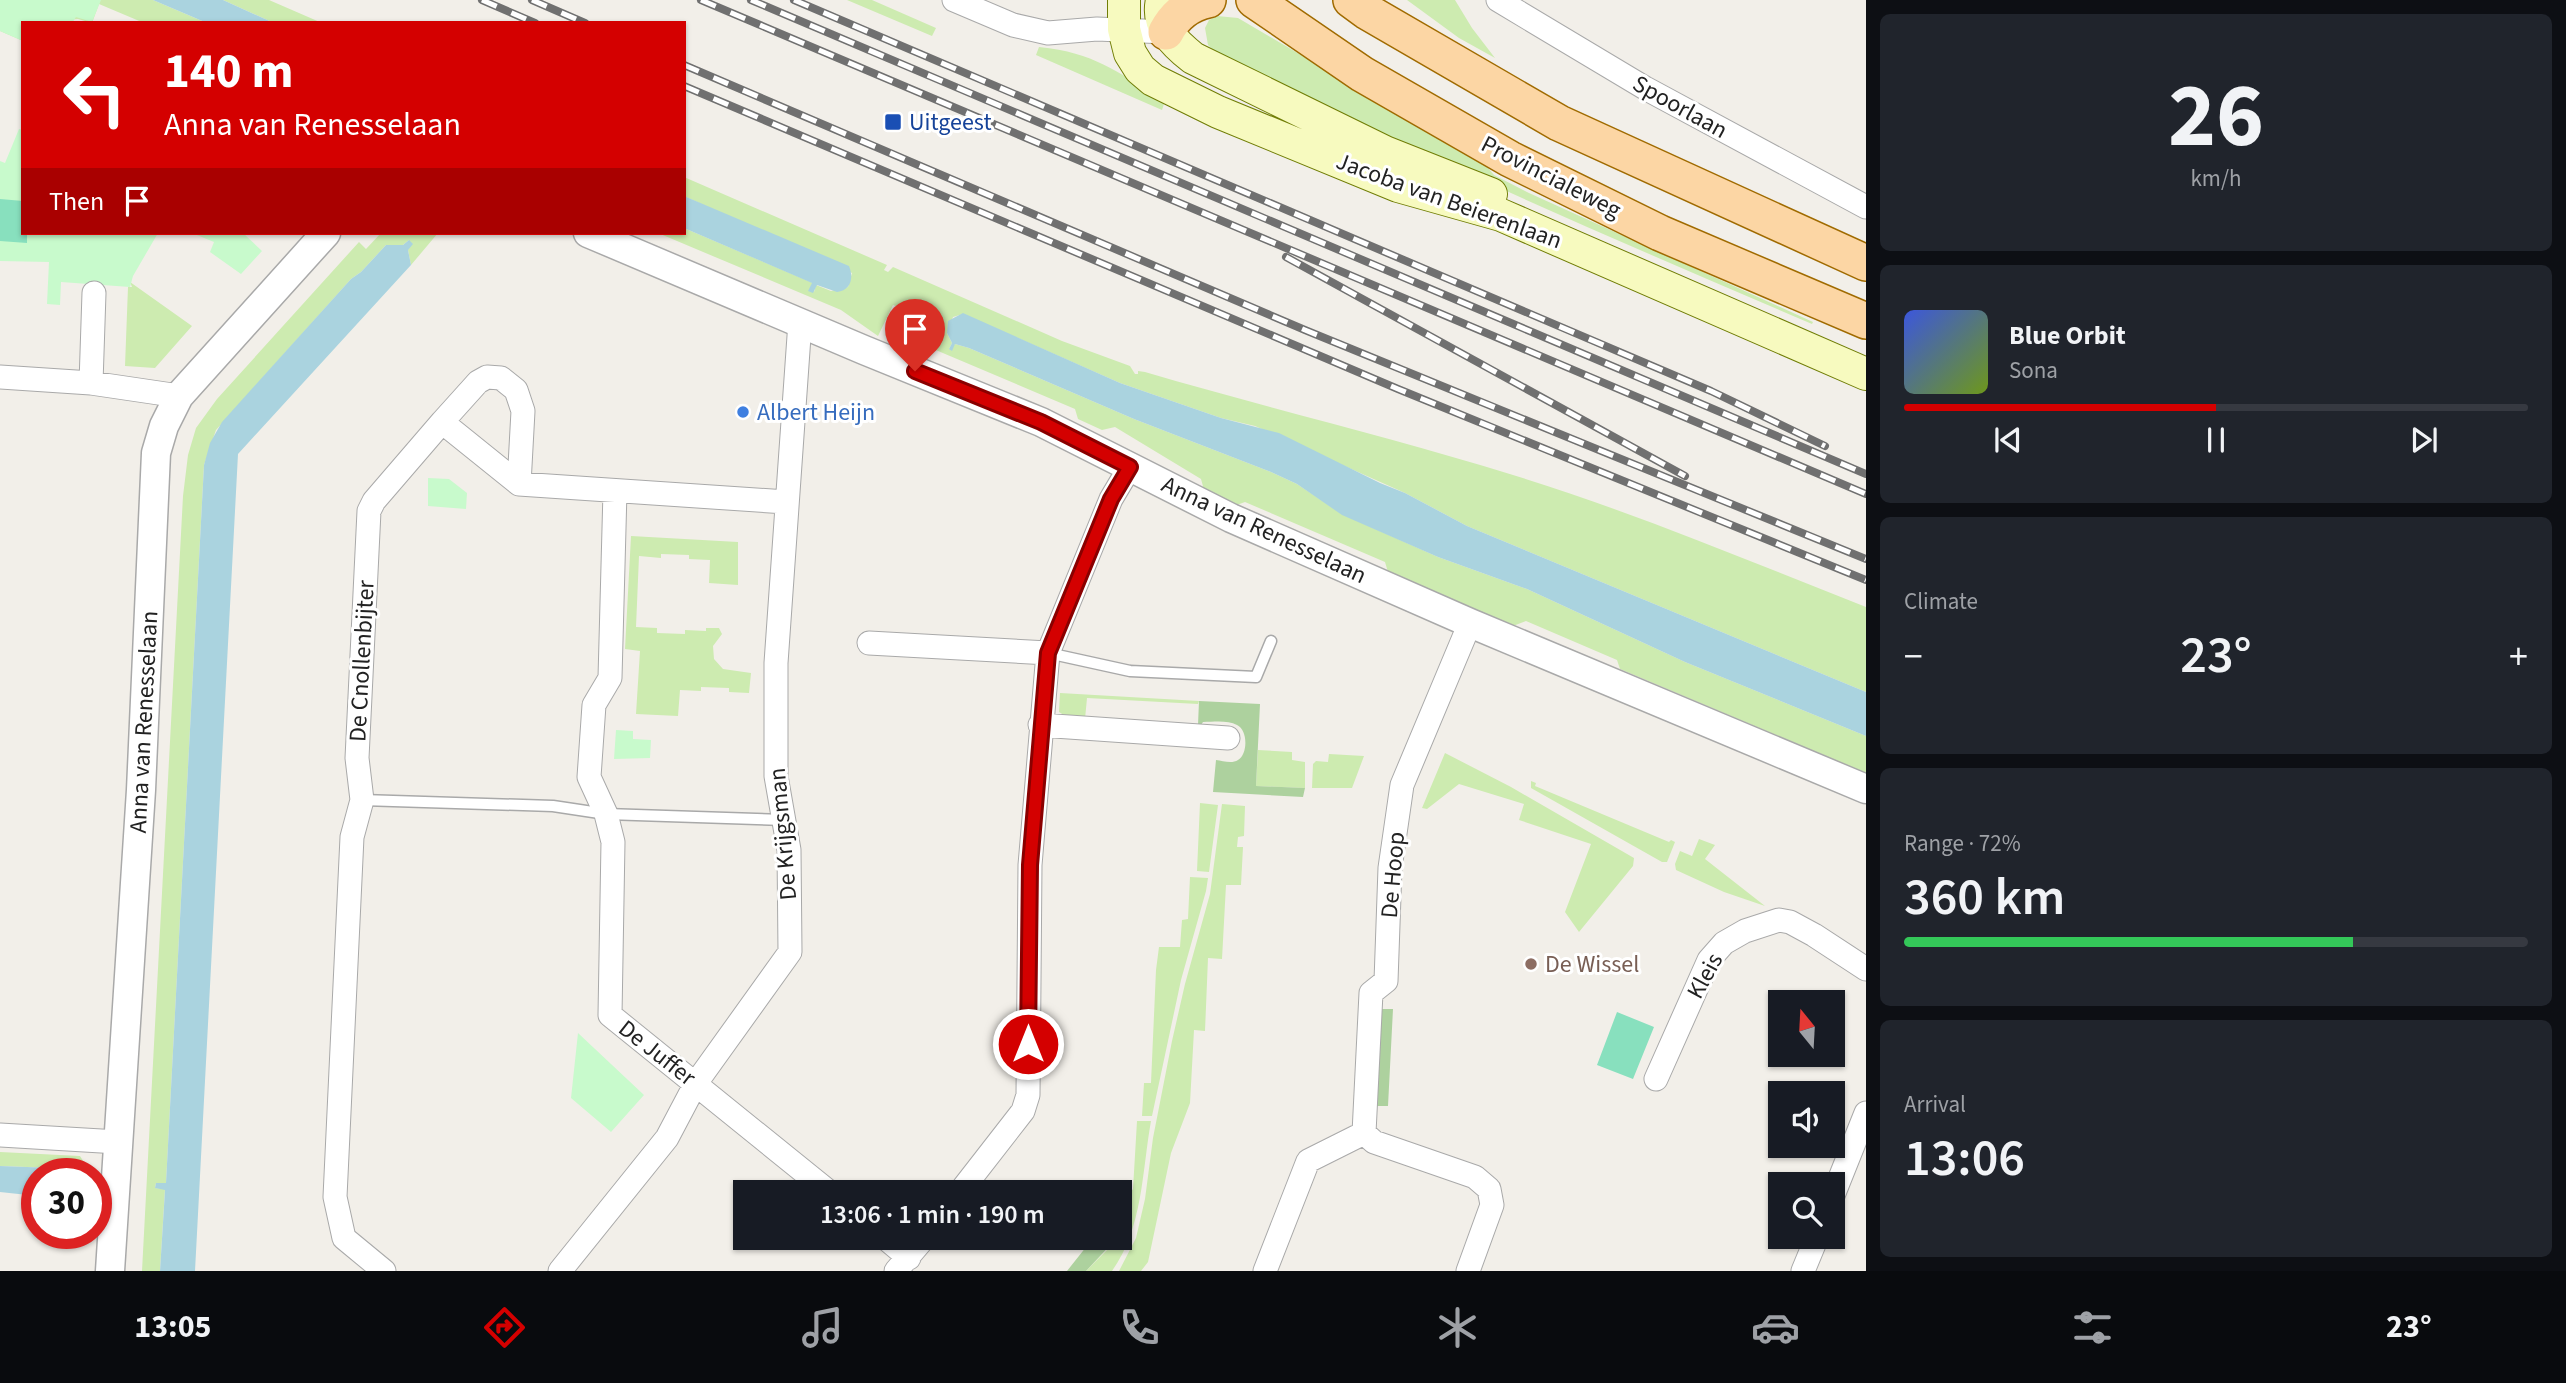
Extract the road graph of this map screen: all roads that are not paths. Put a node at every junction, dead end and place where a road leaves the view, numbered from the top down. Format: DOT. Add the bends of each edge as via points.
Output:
graph roads {
  1 [pos="954,0"];
  2 [pos="1208,0"];
  3 [pos="1254,0"];
  4 [pos="1351,0"];
  5 [pos="1498,0"];
  6 [pos="1124,15"];
  7 [pos="1164,16"];
  8 [pos="1866,207"];
  9 [pos="324,235"];
  10 [pos="593,235"];
  11 [pos="1866,263"];
  12 [pos="94,293"];
  13 [pos="1866,321"];
  14 [pos="800,322"];
  15 [pos="1866,354"];
  16 [pos="1866,374"];
  17 [pos="0,377"];
  18 [pos="91,383"];
  19 [pos="179,396"];
  20 [pos="442,422"];
  21 [pos="1130,467"];
  22 [pos="519,484"];
  23 [pos="615,491"];
  24 [pos="786,502"];
  25 [pos="1469,623"];
  26 [pos="1271,641"];
  27 [pos="869,643"];
  28 [pos="1048,653"];
  29 [pos="1040,725"];
  30 [pos="1228,738"];
  31 [pos="1866,789"];
  32 [pos="362,800"];
  33 [pos="606,814"];
  34 [pos="784,820"];
  35 [pos="1866,970"];
  36 [pos="1656,1079"];
  37 [pos="696,1083"];
  38 [pos="1864,1121"];
  39 [pos="1364,1133"];
  40 [pos="0,1135"];
  41 [pos="118,1142"];
  42 [pos="1843,1172"];
  43 [pos="813,1180"];
  44 [pos="969,1180"];
  45 [pos="1812,1249"];
  46 [pos="914,1250"];
  47 [pos="903,1264"];
  48 [pos="110,1271"];
  49 [pos="384,1271"];
  50 [pos="560,1271"];
  51 [pos="1265,1271"];
  52 [pos="1468,1271"];
  53 [pos="1803,1271"];
  1 -- 6 [label="street" via="1013,25 1048,33"];
  2 -- 7 [label="main road" via="1191,5 1172,21"];
  3 -- 13 [label="main road, Provincialeweg" via="1362,74 1510,159 1660,233"];
  4 -- 11 [label="main road" via="1559,123"];
  5 -- 8 [label="street, Spoorlaan" via="1645,88"];
  6 -- 7 [label="street"];
  6 -- 16 [label="main road, Jacoba van Beierenlaan" via="1130,53 1140,69 1217,112 1398,186 1501,215"];
  7 -- 15 [label="main road, Jacoba van Beierenlaan" via="1179,47 1193,58 1385,152"];
  9 -- 19 [label="street, Anna van Renesselaan"];
  10 -- 14 [label="street, Anna van Renesselaan"];
  12 -- 18 [label="street"];
  14 -- 21 [label="street, Anna van Renesselaan" via="1041,422"];
  14 -- 24 [label="street, De Krijgsman"];
  17 -- 18 [label="street"];
  18 -- 19 [label="street"];
  19 -- 41 [label="street, Anna van Renesselaan" via="156,453 141,790"];
  20 -- 22 [label="street"];
  20 -- 22 [label="street, De Cnollenbijter" via="487,377 500,378 516,390 523,411"];
  20 -- 32 [label="street, De Cnollenbijter" via="369,511 357,758"];
  21 -- 25 [label="street, Anna van Renesselaan" via="1231,518"];
  21 -- 28 [label="street" via="1111,499"];
  22 -- 23 [label="street"];
  23 -- 24 [label="street"];
  23 -- 33 [label="street, De Juffer" via="610,678 593,705 589,777"];
  24 -- 34 [label="street, De Krijgsman" via="776,663 776,776"];
  25 -- 31 [label="street, Anna van Renesselaan"];
  25 -- 39 [label="street, De Hoop" via="1402,785 1390,869 1386,981 1371,992"];
  26 -- 28 [label="lane" via="1256,677 1130,671"];
  27 -- 28 [label="street"];
  28 -- 29 [label="street"];
  29 -- 30 [label="street"];
  29 -- 44 [label="street" via="1030,865 1028,1095 1023,1111"];
  32 -- 33 [label="lane" via="553,806"];
  32 -- 49 [label="street, De Cnollenbijter" via="352,837 335,1198 345,1238"];
  33 -- 34 [label="lane"];
  33 -- 37 [label="street, De Juffer" via="613,842 610,1015"];
  34 -- 37 [label="street, De Krijgsman" via="789,850 790,952"];
  35 -- 36 [label="street, Kleis" via="1790,922 1779,920 1745,931 1724,943 1709,960"];
  37 -- 43 [label="street, De Juffer"];
  37 -- 50 [label="street, De Krijgsman" via="667,1138"];
  38 -- 42 [label="street"];
  39 -- 51 [label="street" via="1308,1161"];
  39 -- 52 [label="street" via="1374,1142 1475,1177 1489,1189 1492,1205"];
  40 -- 41 [label="street"];
  41 -- 48 [label="street, Anna van Renesselaan"];
  45 -- 53 [label="street"];
  46 -- 47 [label="street"];
}
